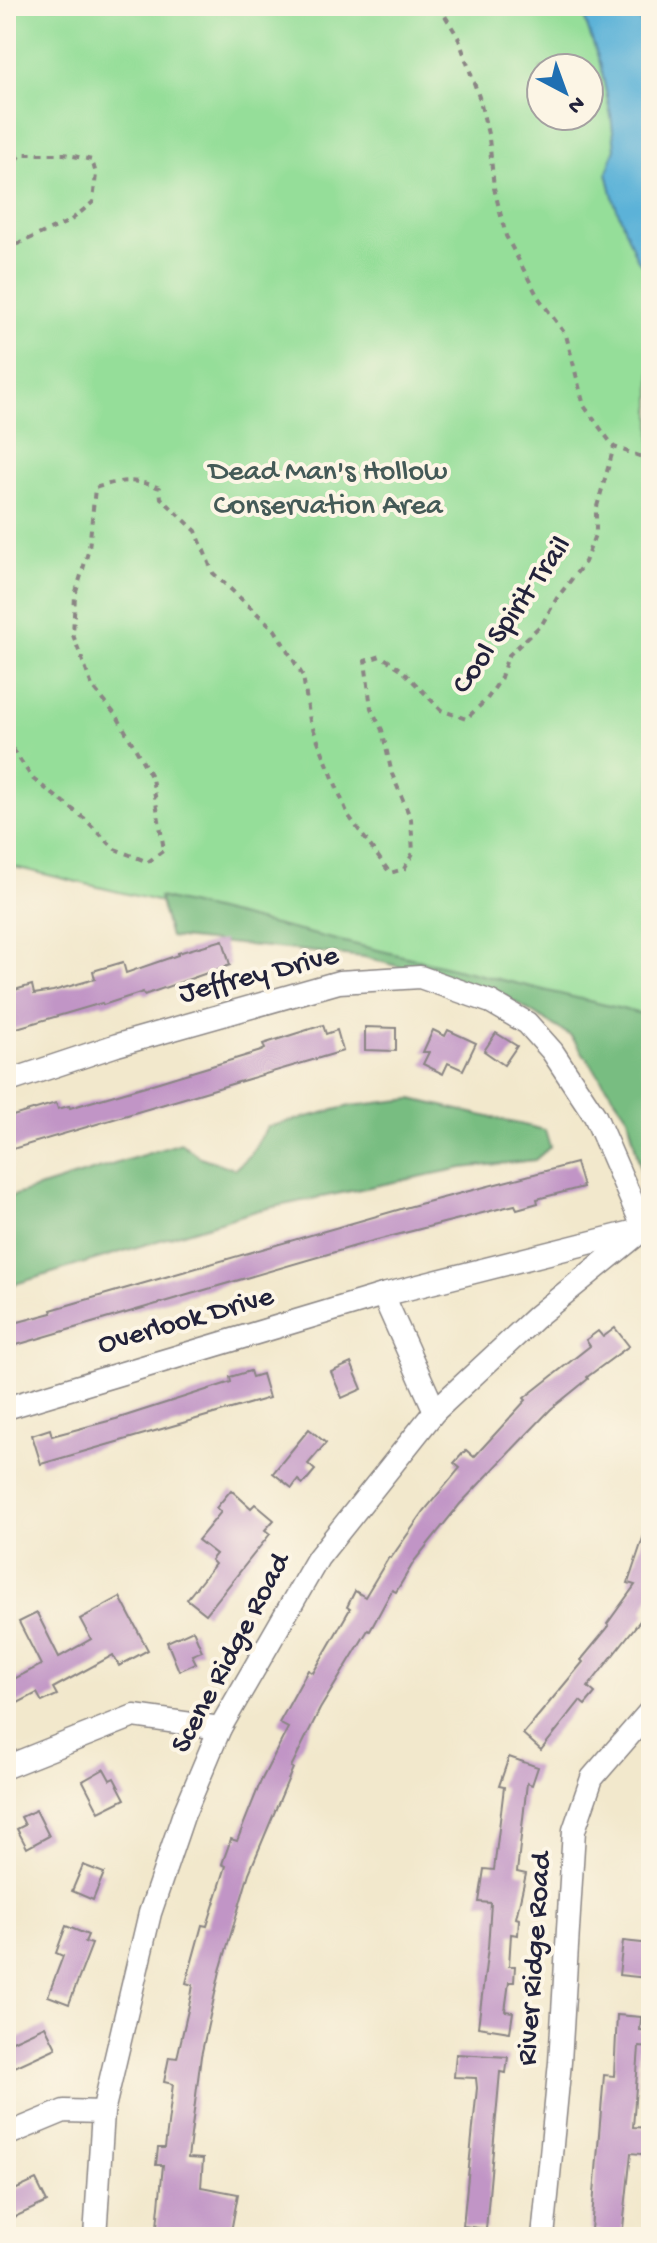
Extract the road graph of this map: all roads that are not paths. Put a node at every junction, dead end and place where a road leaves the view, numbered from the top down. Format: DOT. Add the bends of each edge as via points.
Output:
graph roads {
  1 [pos="6,1082"];
  2 [pos="647,1228"];
  3 [pos="383,1295"];
  4 [pos="6,1408"];
  5 [pos="435,1411"];
  6 [pos="651,1710"];
  7 [pos="220,1728"];
  8 [pos="643,1736"];
  9 [pos="6,1767"];
  10 [pos="103,2112"];
  11 [pos="6,2135"];
  12 [pos="95,2237"];
  13 [pos="543,2237"];
  1 -- 2 [label="street, Jeffrey Drive" via="339,982 420,977 491,1002 527,1023 595,1116"];
  2 -- 3 [label="street, Overlook Drive"];
  2 -- 5 [label="street, Scene Ridge Road" via="537,1316"];
  3 -- 4 [label="street, Overlook Drive"];
  3 -- 5 [label="street"];
  5 -- 7 [label="street, Scene Ridge Road" via="318,1558"];
  6 -- 8 [label="street, River Ridge Road"];
  7 -- 9 [label="street" via="134,1716"];
  7 -- 10 [label="street, Scene Ridge Road" via="150,1913"];
  8 -- 13 [label="street, River Ridge Road" via="592,1778 574,1830"];
  10 -- 11 [label="street" via="64,2111"];
  10 -- 12 [label="street, Scene Ridge Road"];
}
